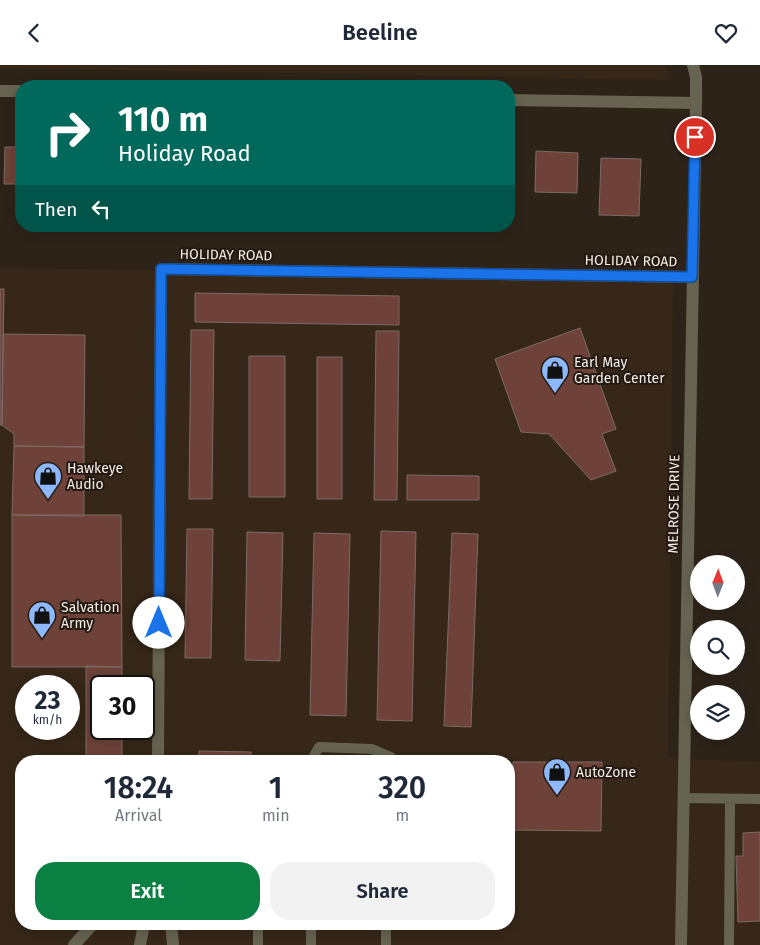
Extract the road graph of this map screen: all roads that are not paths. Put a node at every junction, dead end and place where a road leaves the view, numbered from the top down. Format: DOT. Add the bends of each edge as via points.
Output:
graph roads {
  1 [pos="693,65"];
  2 [pos="0,91"];
  3 [pos="15,91"];
  4 [pos="515,100"];
  5 [pos="696,103"];
  6 [pos="692,277"];
  7 [pos="158,755"];
  8 [pos="314,755"];
  9 [pos="386,755"];
  10 [pos="684,798"];
  11 [pos="730,799"];
  12 [pos="760,799"];
  13 [pos="88,930"];
  14 [pos="143,930"];
  15 [pos="172,930"];
  16 [pos="258,930"];
  17 [pos="311,930"];
  18 [pos="386,930"];
  19 [pos="74,945"];
  20 [pos="140,945"];
  21 [pos="173,945"];
  22 [pos="258,945"];
  23 [pos="311,945"];
  24 [pos="386,945"];
  25 [pos="681,945"];
  26 [pos="729,945"];
  1 -- 5 [label="street, MELROSE DRIVE"];
  2 -- 3 [label="street"];
  4 -- 5 [label="street"];
  5 -- 6 [label="street, MELROSE DRIVE"];
  6 -- 7 [label="street, HOLIDAY ROAD" via="161,269"];
  6 -- 10 [label="street, MELROSE DRIVE"];
  8 -- 9 [label="lane" via="319,747 372,749"];
  10 -- 11 [label="lane"];
  10 -- 25 [label="street, MELROSE DRIVE"];
  11 -- 12 [label="lane"];
  11 -- 26 [label="lane"];
  13 -- 19 [label="street"];
  14 -- 20 [label="street"];
  15 -- 21 [label="street"];
  16 -- 22 [label="lane"];
  17 -- 23 [label="lane"];
  18 -- 24 [label="lane"];
}
